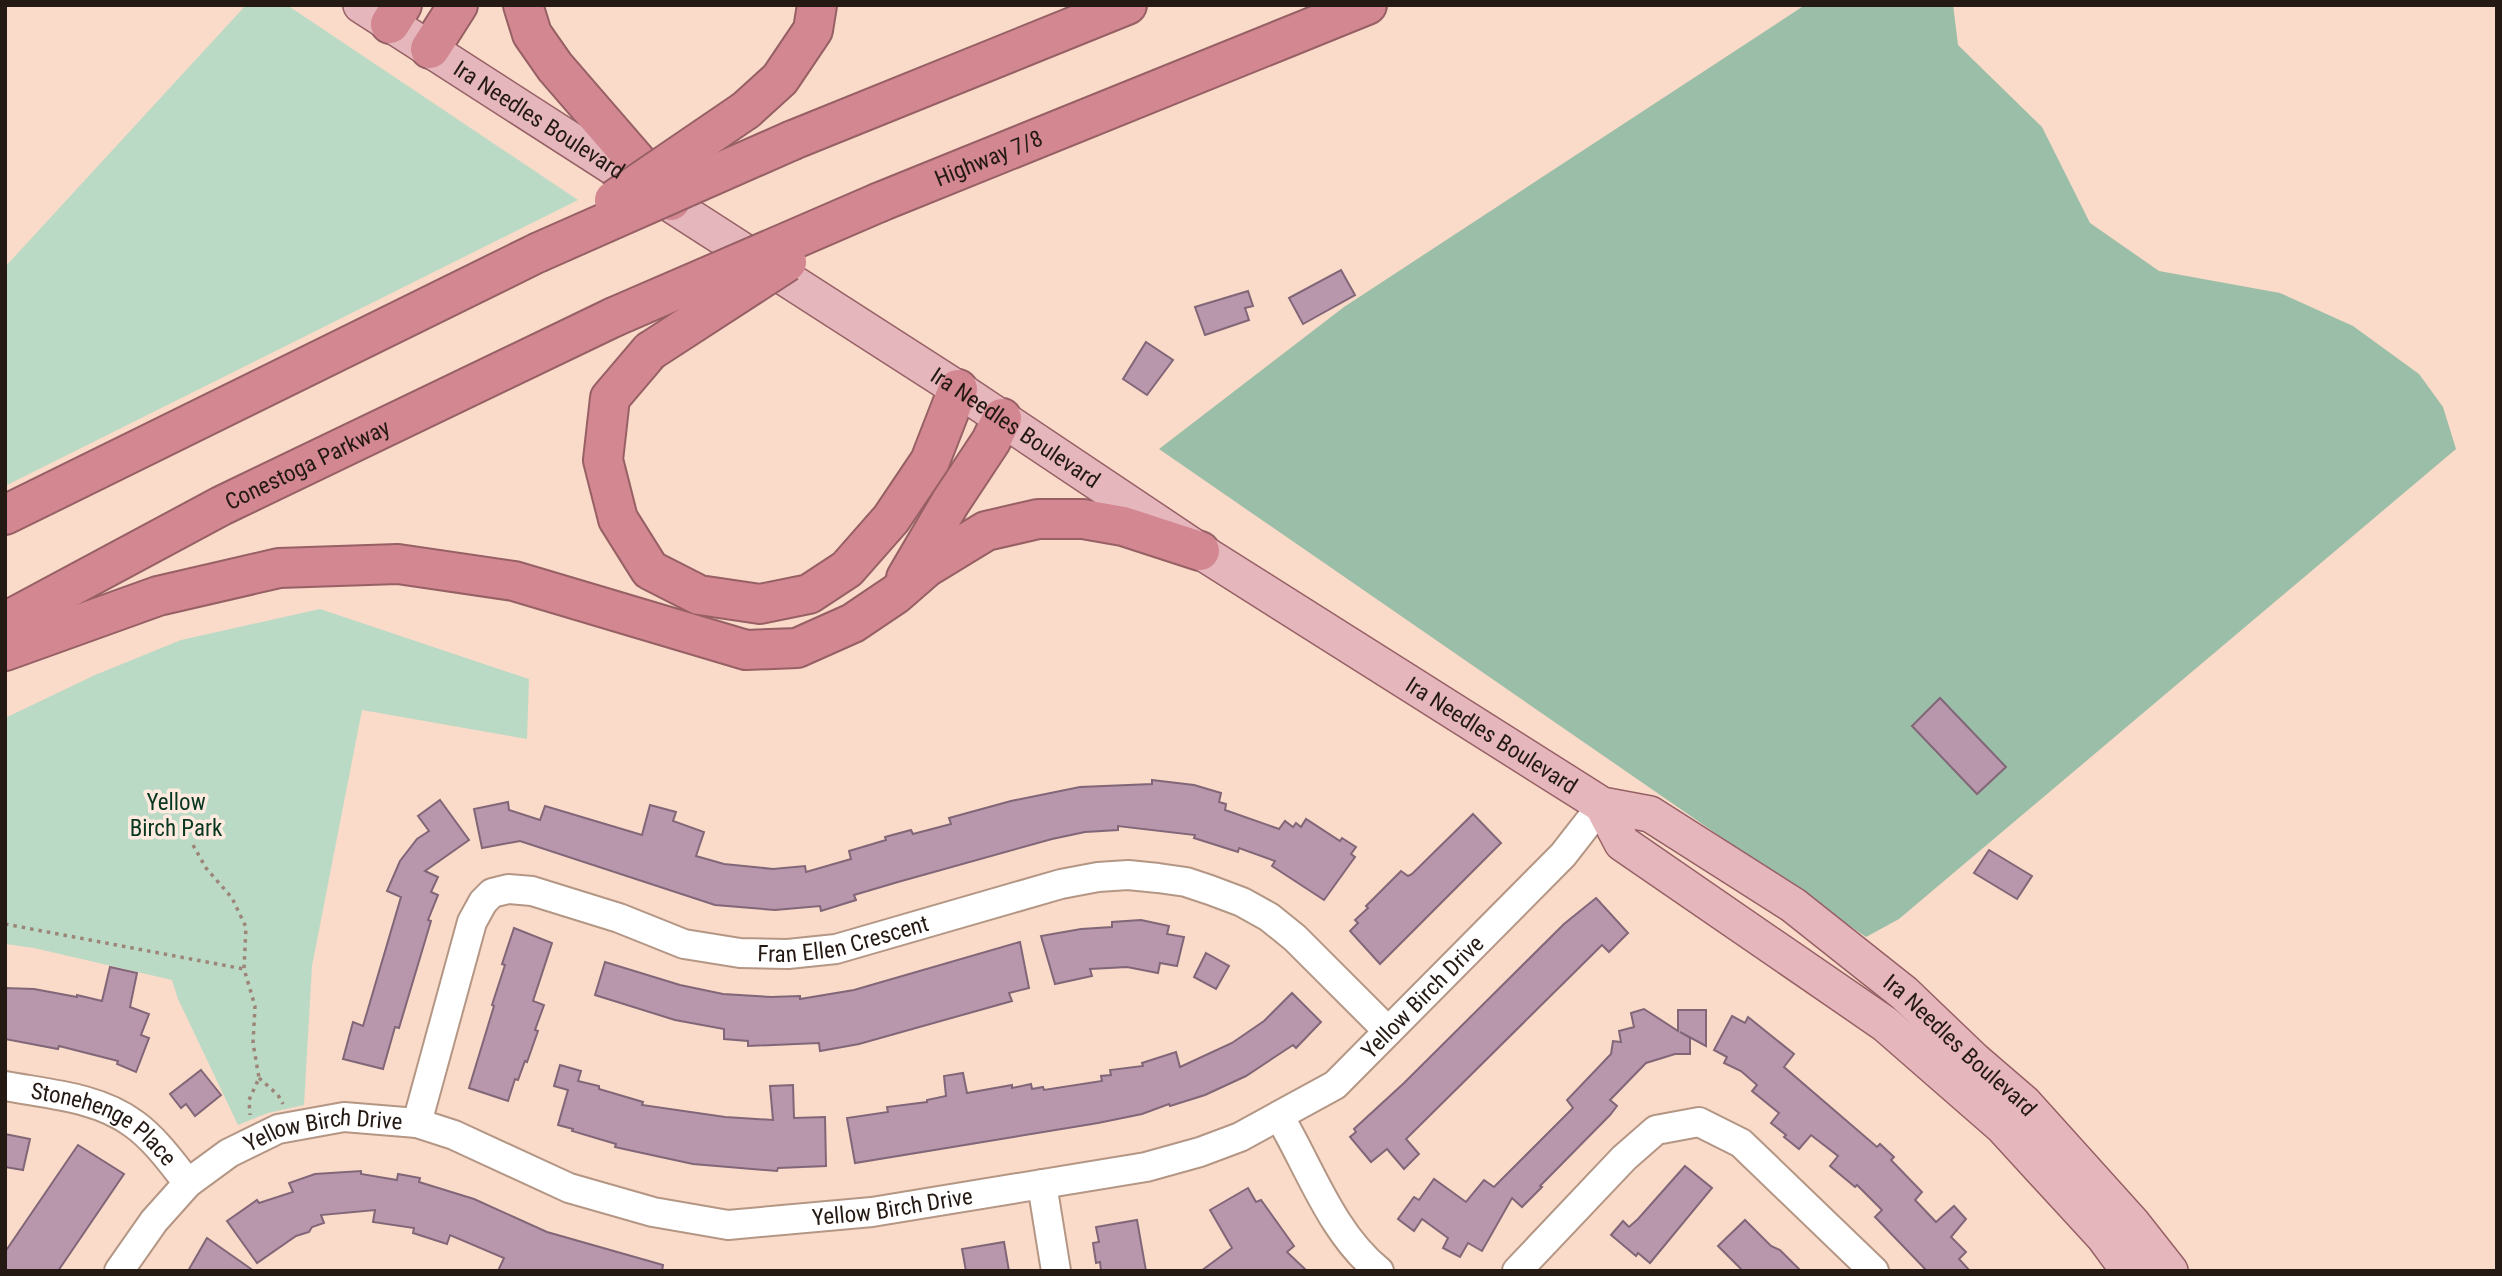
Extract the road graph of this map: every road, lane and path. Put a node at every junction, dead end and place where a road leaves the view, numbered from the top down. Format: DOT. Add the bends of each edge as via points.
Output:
graph roads {
  1 [pos="457,5"];
  2 [pos="523,5"];
  3 [pos="817,5"];
  4 [pos="1126,5"];
  5 [pos="1367,5"];
  6 [pos="385,11"];
  7 [pos="430,49"];
  8 [pos="880,202"];
  9 [pos="677,207"];
  10 [pos="537,253"];
  11 [pos="614,317"];
  12 [pos="958,389"];
  13 [pos="1002,418"];
  14 [pos="5,515"];
  15 [pos="1200,551"];
  16 [pos="896,594"];
  17 [pos="5,622"];
  18 [pos="5,651"];
  19 [pos="1602,806"];
  20 [pos="194,845"];
  21 [pos="5,924"];
  22 [pos="244,969"];
  23 [pos="1388,1031"];
  24 [pos="259,1078"];
  25 [pos="5,1086"];
  26 [pos="284,1105"];
  27 [pos="250,1115"];
  28 [pos="1279,1116"];
  29 [pos="417,1123"];
  30 [pos="188,1183"];
  31 [pos="1042,1184"];
  32 [pos="118,1271"];
  33 [pos="1056,1271"];
  34 [pos="1379,1271"];
  35 [pos="1517,1271"];
  36 [pos="1874,1271"];
  37 [pos="2129,1271"];
  38 [pos="2170,1271"];
  1 -- 7 [label="highway"];
  2 -- 9 [label="highway" via="533,34 555,67"];
  3 -- 10 [label="highway, bridge" via="813,30 780,79 746,110"];
  4 -- 10 [label="highway, bridge" via="793,140"];
  5 -- 8 [label="highway, Highway 7/8"];
  6 -- 7 [label="main road, Ira Needles Boulevard"];
  7 -- 9 [label="main road, Ira Needles Boulevard"];
  8 -- 11 [label="highway, Highway 7/8, bridge"];
  8 -- 12 [label="highway, bridge" via="650,351 610,398 603,460 618,519 650,570 699,595 760,604 809,594 848,569 891,519 930,461"];
  9 -- 12 [label="main road, Ira Needles Boulevard"];
  10 -- 14 [label="highway"];
  11 -- 17 [label="highway, Conestoga Parkway" via="220,506"];
  12 -- 13 [label="main road, Ira Needles Boulevard"];
  13 -- 15 [label="main road, Ira Needles Boulevard"];
  13 -- 16 [label="highway"];
  15 -- 16 [label="highway" via="1123,526 1083,519 1038,519 986,531 927,567"];
  15 -- 19 [label="main road, Ira Needles Boulevard"];
  16 -- 18 [label="highway" via="853,624 797,648 746,650 514,580 398,564 279,568 158,596"];
  19 -- 23 [label="street, Yellow Birch Drive" via="1563,855"];
  19 -- 37 [label="main road, Ira Needles Boulevard" via="1622,843 1885,1024 2002,1126 2104,1237"];
  19 -- 38 [label="main road, Ira Needles Boulevard" via="1650,814 1793,905 1904,993 2024,1103"];
  20 -- 22 [label="path" via="243,916"];
  21 -- 22 [label="path"];
  22 -- 24 [label="path" via="255,1006 253,1042"];
  23 -- 28 [label="street, Yellow Birch Drive" via="1335,1085"];
  23 -- 29 [label="street, Fran Ellen Crescent" via="1269,917 1186,882 1128,875 1098,877 1019,895 836,949 788,954 740,953 684,944 607,914 532,891 508,889 492,893 472,922"];
  24 -- 26 [label="path"];
  24 -- 27 [label="path" via="249,1100"];
  25 -- 30 [label="street, Stonehenge Place" via="113,1111 151,1140"];
  28 -- 31 [label="street, Yellow Birch Drive" via="1200,1152 1146,1167"];
  28 -- 34 [label="street" via="1345,1234"];
  29 -- 30 [label="street, Yellow Birch Drive" via="344,1117 278,1129 229,1153"];
  29 -- 31 [label="street, Yellow Birch Drive" via="454,1135 569,1188 653,1212 728,1225 872,1212"];
  30 -- 32 [label="street, Yellow Birch Drive"];
  31 -- 33 [label="street"];
  35 -- 36 [label="street" via="1624,1158 1657,1130 1699,1122 1741,1143"];
}
